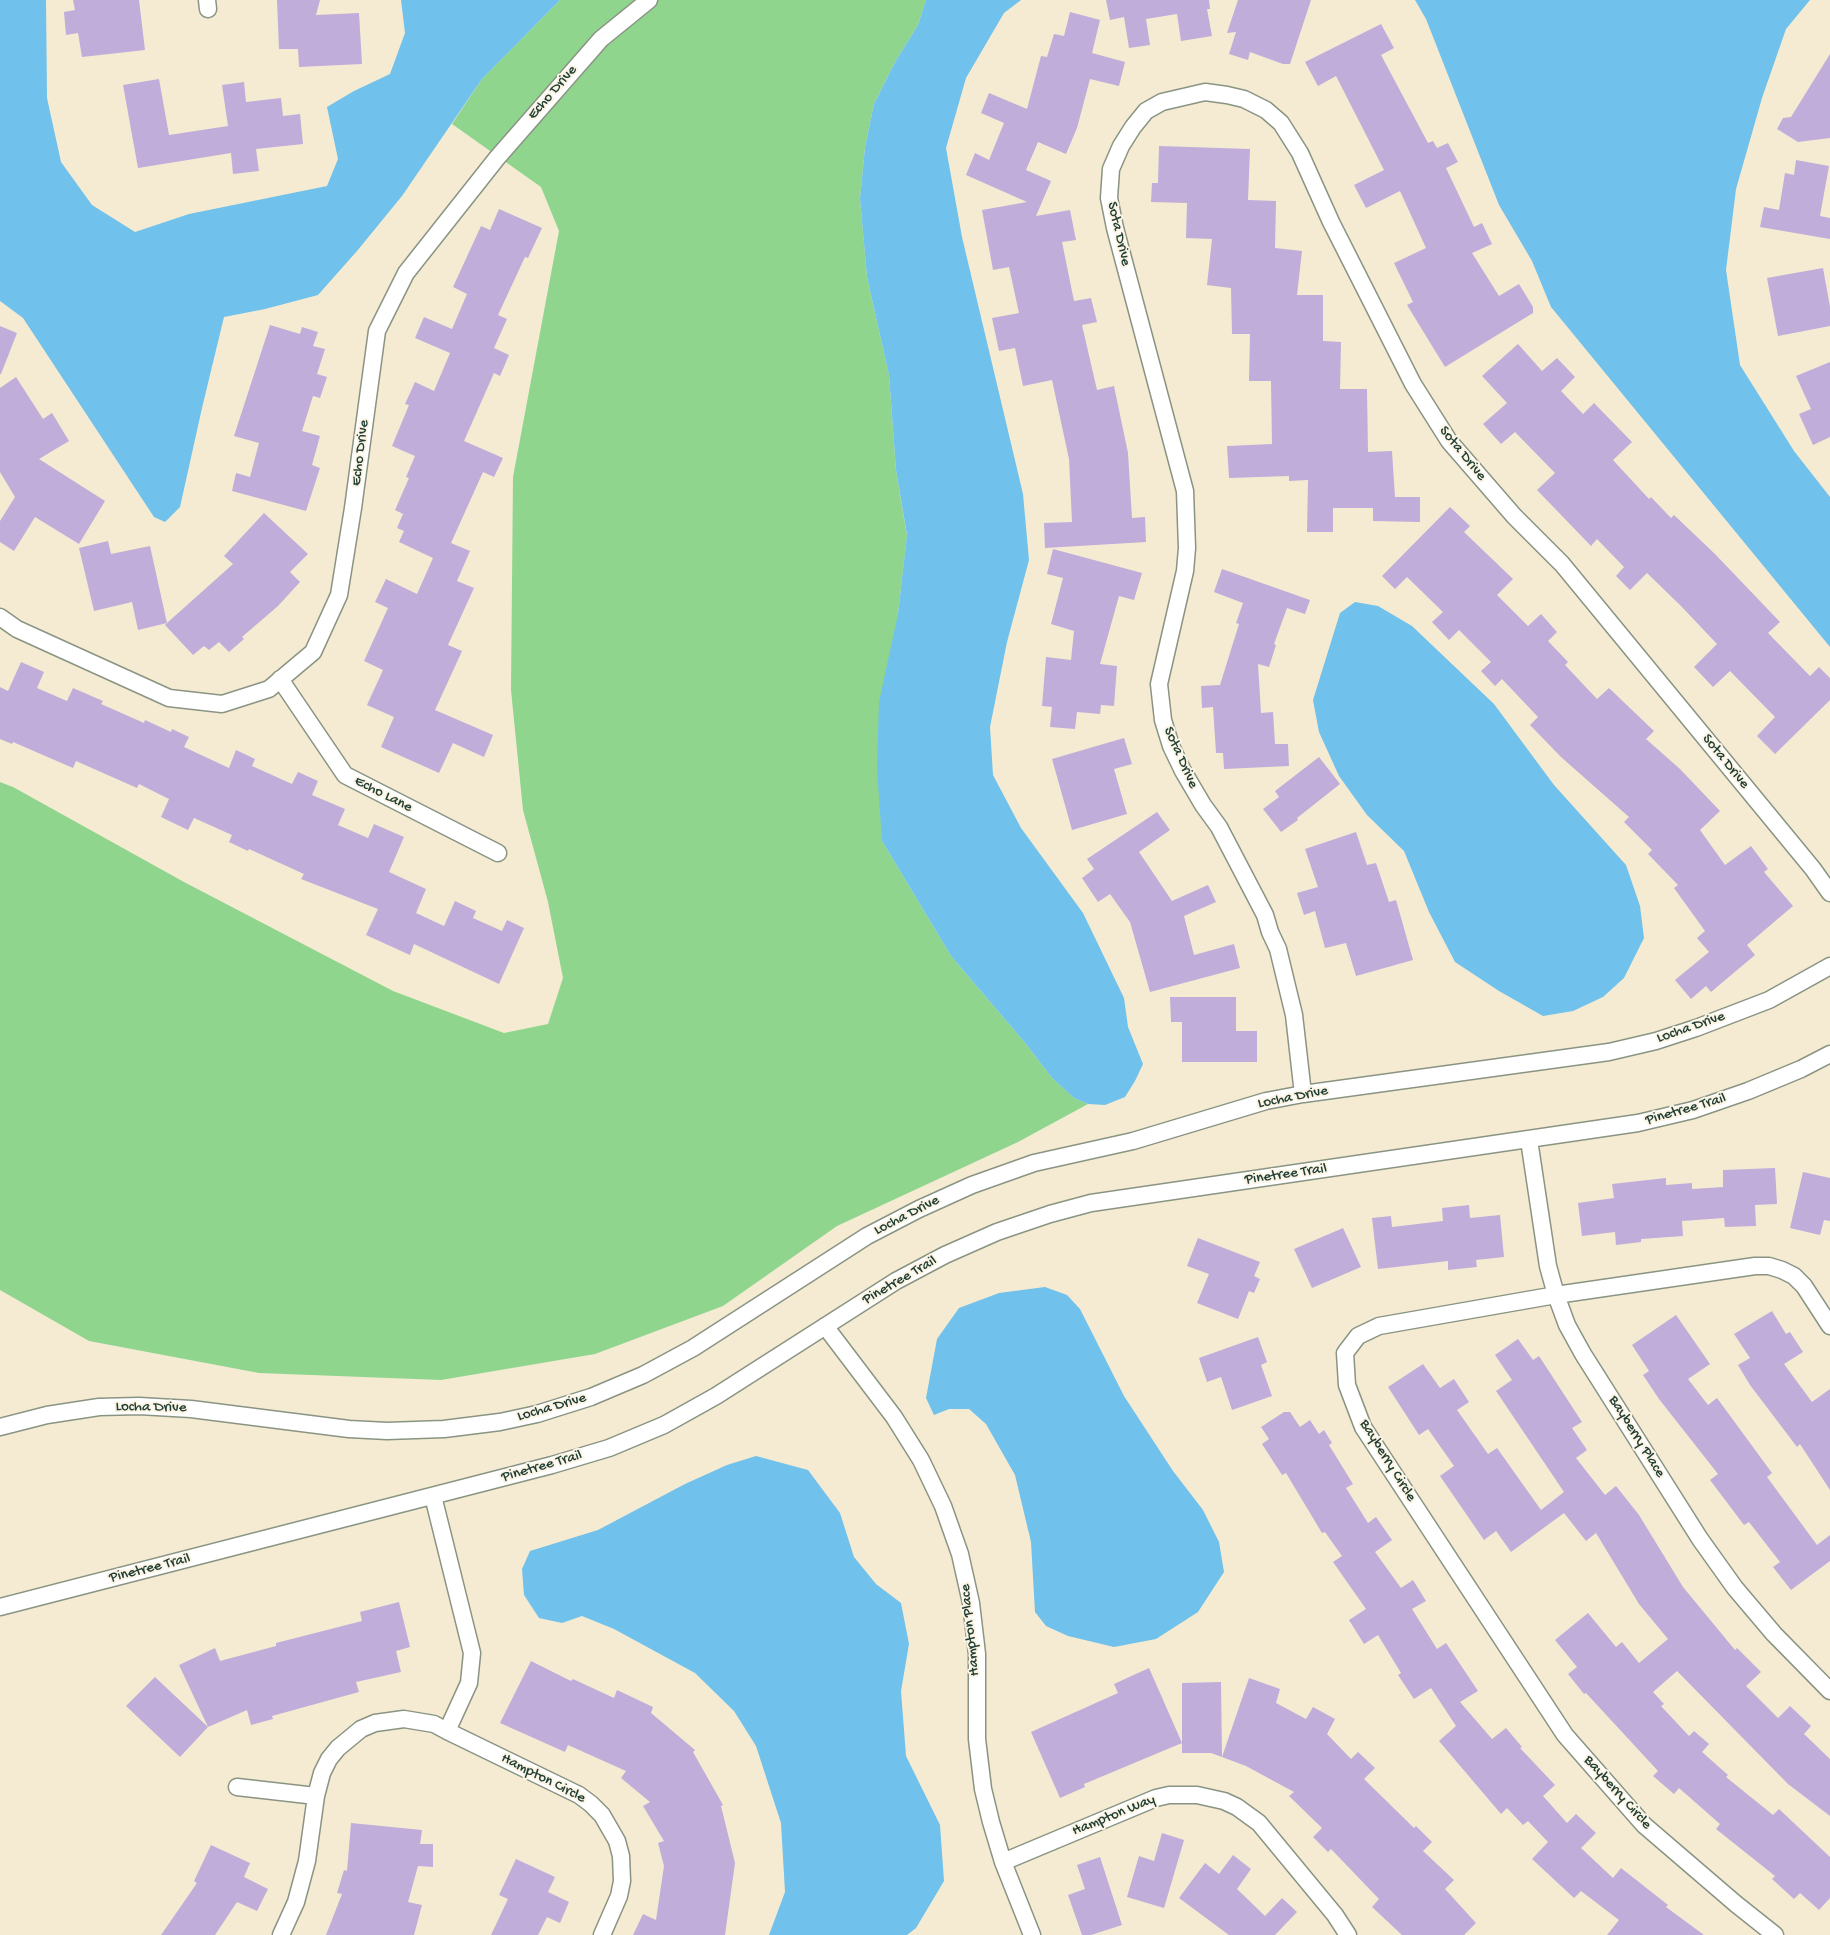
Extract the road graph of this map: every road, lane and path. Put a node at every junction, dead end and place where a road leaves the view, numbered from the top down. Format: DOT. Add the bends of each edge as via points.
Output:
graph roads {
  1 [pos="649,0"];
  2 [pos="0,617"];
  3 [pos="280,679"];
  4 [pos="498,853"];
  5 [pos="1830,893"];
  6 [pos="1830,966"];
  7 [pos="1830,1054"];
  8 [pos="1303,1094"];
  9 [pos="1529,1140"];
  10 [pos="1556,1295"];
  11 [pos="825,1326"];
  12 [pos="1830,1326"];
  13 [pos="0,1427"];
  14 [pos="433,1496"];
  15 [pos="0,1607"];
  16 [pos="1830,1690"];
  17 [pos="447,1731"];
  18 [pos="237,1787"];
  19 [pos="316,1796"];
  20 [pos="1003,1862"];
  21 [pos="281,1935"];
  22 [pos="602,1935"];
  23 [pos="1032,1935"];
  24 [pos="1348,1935"];
  25 [pos="1775,1935"];
  1 -- 3 [label="street, Echo Drive" via="601,39 497,158 406,273 377,331 339,595 312,652"];
  2 -- 3 [label="street, Echo Drive" via="17,629 169,698 222,704 269,689"];
  3 -- 4 [label="street, Echo Lane" via="346,775"];
  5 -- 8 [label="street, Sota Drive" via="1562,564 1514,516 1449,441 1413,384 1300,153 1281,123 1266,110 1227,95 1206,92 1162,102 1146,111 1122,146 1111,169 1109,198 1185,491 1188,548 1159,684 1163,720 1183,771 1219,827 1265,915 1278,949 1294,1015"];
  6 -- 8 [label="street, Locha Drive" via="1769,1000 1656,1041 1609,1052"];
  7 -- 9 [label="street, Pinetree Trail" via="1748,1091 1693,1110 1638,1124"];
  8 -- 13 [label="street, Locha Drive" via="1266,1101 1133,1141 1034,1163 972,1185 867,1236 693,1348 643,1375 591,1397 537,1414 444,1429 387,1431 139,1406 99,1407"];
  9 -- 10 [label="street, Bayberry Place" via="1548,1266"];
  9 -- 11 [label="street, Pinetree Trail" via="1082,1205 996,1232 945,1255 896,1281"];
  10 -- 12 [label="street, Bayberry Circle" via="1769,1266 1794,1276"];
  10 -- 16 [label="street, Bayberry Place" via="1584,1354 1700,1538 1735,1588 1774,1634"];
  10 -- 25 [label="street, Bayberry Circle" via="1379,1326 1358,1336 1345,1353 1347,1385 1363,1427 1565,1735 1644,1825"];
  11 -- 14 [label="street, Pinetree Trail" via="716,1396 664,1425 590,1454"];
  11 -- 20 [label="street, Hampton Place" via="894,1417 921,1460 943,1506 960,1554 971,1603 977,1654 977,1739 984,1789"];
  14 -- 15 [label="street, Pinetree Trail"];
  14 -- 17 [label="street" via="472,1654 469,1683"];
  17 -- 19 [label="street, Hampton Circle" via="434,1724 404,1719 375,1723 361,1729 348,1737 328,1759"];
  17 -- 22 [label="street, Hampton Circle" via="579,1795 602,1815 617,1841 622,1881"];
  18 -- 19 [label="street"];
  19 -- 21 [label="street, Hampton Circle" via="307,1861 296,1902"];
  20 -- 23 [label="street, Hampton Place"];
  20 -- 24 [label="street, Hampton Way" via="1156,1798 1197,1795 1224,1801 1259,1823"];
}
